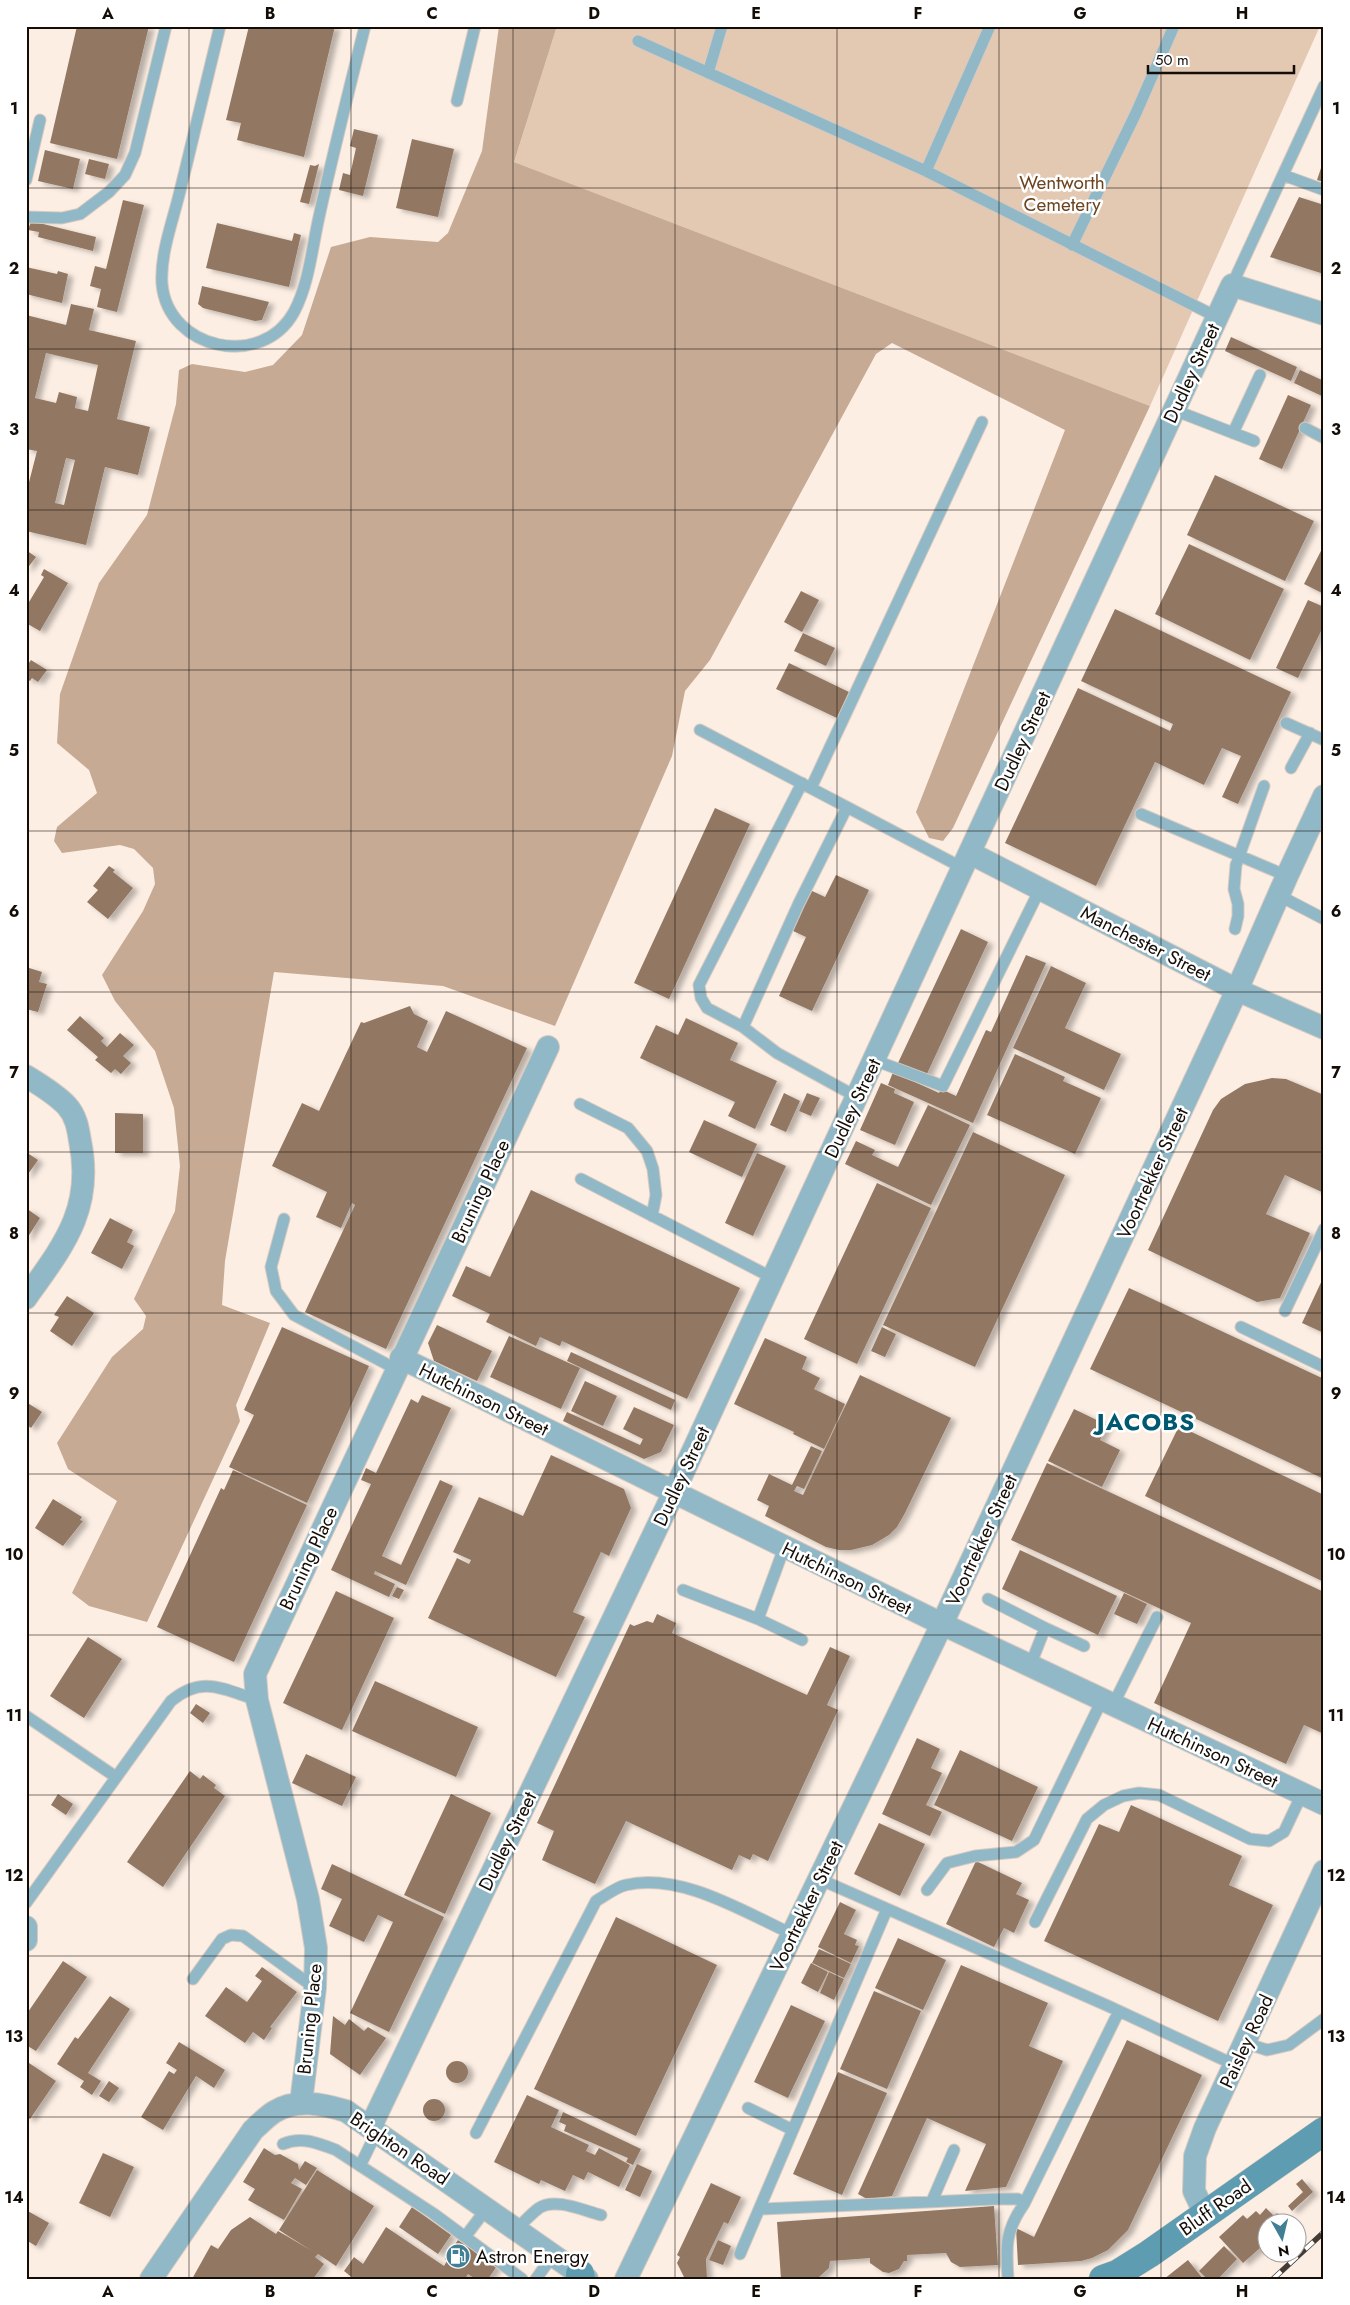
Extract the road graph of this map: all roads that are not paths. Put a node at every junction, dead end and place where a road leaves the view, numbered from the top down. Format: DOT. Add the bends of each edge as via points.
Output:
graph roads {
  1 [pos="166,26"];
  2 [pos="220,26"];
  3 [pos="365,26"];
  4 [pos="474,26"];
  5 [pos="722,26"];
  6 [pos="990,26"];
  7 [pos="1174,26"];
  8 [pos="638,41"];
  9 [pos="708,73"];
  10 [pos="1324,86"];
  11 [pos="457,101"];
  12 [pos="40,120"];
  13 [pos="926,171"];
  14 [pos="1283,175"];
  15 [pos="26,180"];
  16 [pos="1324,190"];
  17 [pos="26,217"];
  18 [pos="1072,245"];
  19 [pos="1232,285"];
  20 [pos="1324,314"];
  21 [pos="1217,317"];
  22 [pos="1260,375"];
  23 [pos="1174,410"];
  24 [pos="982,422"];
  25 [pos="1305,428"];
  26 [pos="1233,433"];
  27 [pos="1324,438"];
  28 [pos="1254,441"];
  29 [pos="1286,722"];
  30 [pos="700,730"];
  31 [pos="1310,733"];
  32 [pos="1324,740"];
  33 [pos="1291,768"];
  34 [pos="807,785"];
  35 [pos="1264,786"];
  36 [pos="1324,796"];
  37 [pos="847,807"];
  38 [pos="1141,814"];
  39 [pos="1239,857"];
  40 [pos="966,860"];
  41 [pos="1282,886"];
  42 [pos="1040,889"];
  43 [pos="1324,919"];
  44 [pos="1235,929"];
  45 [pos="1237,990"];
  46 [pos="743,1027"];
  47 [pos="1324,1028"];
  48 [pos="548,1047"];
  49 [pos="874,1060"];
  50 [pos="26,1076"];
  51 [pos="857,1097"];
  52 [pos="580,1104"];
  53 [pos="581,1179"];
  54 [pos="652,1216"];
  55 [pos="284,1219"];
  56 [pos="1324,1229"];
  57 [pos="773,1278"];
  58 [pos="26,1298"];
  59 [pos="1285,1311"];
  60 [pos="1241,1327"];
  61 [pos="399,1364"];
  62 [pos="1324,1367"];
  63 [pos="673,1494"];
  64 [pos="784,1548"];
  65 [pos="683,1590"];
  66 [pos="988,1599"];
  67 [pos="1157,1617"];
  68 [pos="758,1619"];
  69 [pos="942,1624"];
  70 [pos="1045,1628"];
  71 [pos="802,1640"];
  72 [pos="1084,1646"];
  73 [pos="1030,1666"];
  74 [pos="256,1700"];
  75 [pos="1107,1702"];
  76 [pos="26,1716"];
  77 [pos="116,1777"];
  78 [pos="1302,1794"];
  79 [pos="1324,1804"];
  80 [pos="1324,1871"];
  81 [pos="819,1879"];
  82 [pos="927,1890"];
  83 [pos="26,1903"];
  84 [pos="887,1909"];
  85 [pos="1035,1922"];
  86 [pos="26,1927"];
  87 [pos="792,1934"];
  88 [pos="26,1940"];
  89 [pos="193,1979"];
  90 [pos="315,1988"];
  91 [pos="1119,2011"];
  92 [pos="1324,2019"];
  93 [pos="1245,2043"];
  94 [pos="1234,2065"];
  95 [pos="301,2103"];
  96 [pos="748,2108"];
  97 [pos="374,2128"];
  98 [pos="793,2130"];
  99 [pos="1324,2131"];
  100 [pos="476,2134"];
  101 [pos="283,2144"];
  102 [pos="954,2150"];
  103 [pos="360,2166"];
  104 [pos="932,2201"];
  105 [pos="1024,2204"];
  106 [pos="486,2208"];
  107 [pos="760,2209"];
  108 [pos="1206,2214"];
  109 [pos="601,2215"];
  110 [pos="516,2229"];
  111 [pos="465,2237"];
  112 [pos="740,2254"];
  113 [pos="553,2255"];
  114 [pos="583,2277"];
  115 [pos="151,2279"];
  116 [pos="522,2279"];
  117 [pos="536,2279"];
  118 [pos="626,2279"];
  119 [pos="1008,2279"];
  120 [pos="1104,2279"];
  1 -- 17 [label="lane" via="135,153 125,175 80,214 62,218"];
  2 -- 3 [label="lane" via="167,244 162,282 168,306 187,331 201,340 222,346 262,341 276,333 294,312 307,272"];
  4 -- 11 [label="lane"];
  5 -- 9 [label="lane"];
  6 -- 13 [label="lane"];
  7 -- 18 [label="lane"];
  8 -- 9 [label="lane"];
  9 -- 13 [label="lane"];
  10 -- 14 [label="lane, Dudley Street"];
  12 -- 15 [label="lane"];
  13 -- 18 [label="lane"];
  14 -- 16 [label="lane"];
  14 -- 19 [label="lane, Dudley Street"];
  18 -- 21 [label="lane"];
  19 -- 20 [label="street"];
  19 -- 21 [label="street, Dudley Street"];
  21 -- 23 [label="street, Dudley Street"];
  22 -- 26 [label="lane"];
  23 -- 26 [label="lane"];
  23 -- 40 [label="street, Dudley Street"];
  24 -- 34 [label="lane" via="819,769"];
  25 -- 27 [label="lane"];
  26 -- 28 [label="lane"];
  29 -- 31 [label="lane"];
  30 -- 34 [label="lane"];
  31 -- 32 [label="lane"];
  31 -- 33 [label="lane"];
  34 -- 37 [label="lane"];
  34 -- 46 [label="lane" via="699,985 700,998 707,1008"];
  35 -- 39 [label="lane"];
  36 -- 41 [label="street, Voortrekker Street"];
  37 -- 40 [label="lane"];
  37 -- 46 [label="lane" via="799,902"];
  38 -- 39 [label="lane"];
  39 -- 41 [label="lane"];
  39 -- 44 [label="lane" via="1234,888 1238,904"];
  40 -- 42 [label="street, Manchester Street"];
  40 -- 49 [label="street, Dudley Street"];
  41 -- 43 [label="lane"];
  41 -- 45 [label="street, Voortrekker Street"];
  42 -- 45 [label="street, Manchester Street"];
  42 -- 49 [label="lane" via="943,1086"];
  45 -- 47 [label="street, Manchester Street"];
  45 -- 69 [label="street, Voortrekker Street"];
  46 -- 51 [label="lane" via="777,1053"];
  48 -- 61 [label="street, Bruning Place"];
  49 -- 51 [label="street, Dudley Street"];
  50 -- 58 [label="street" via="66,1105 76,1120 84,1184 74,1224 61,1250"];
  51 -- 57 [label="street, Dudley Street"];
  52 -- 54 [label="lane" via="628,1128 647,1151 656,1195"];
  53 -- 54 [label="lane"];
  54 -- 57 [label="lane"];
  55 -- 61 [label="lane" via="271,1267 276,1291 294,1315"];
  56 -- 59 [label="lane"];
  57 -- 63 [label="street, Dudley Street"];
  60 -- 62 [label="lane"];
  61 -- 63 [label="street, Hutchinson Street"];
  61 -- 74 [label="street, Bruning Place" via="265,1650 255,1674"];
  63 -- 64 [label="street, Hutchinson Street"];
  63 -- 97 [label="street, Dudley Street"];
  64 -- 68 [label="lane"];
  64 -- 69 [label="street, Hutchinson Street"];
  65 -- 68 [label="lane"];
  66 -- 70 [label="lane"];
  67 -- 75 [label="lane"];
  68 -- 71 [label="lane"];
  69 -- 73 [label="street, Hutchinson Street"];
  69 -- 81 [label="street, Voortrekker Street"];
  70 -- 72 [label="lane"];
  70 -- 73 [label="lane"];
  73 -- 75 [label="street, Hutchinson Street"];
  74 -- 77 [label="lane" via="212,1685 192,1688 180,1694 171,1701"];
  74 -- 90 [label="street, Bruning Place" via="308,1899 316,1948"];
  75 -- 78 [label="street, Hutchinson Street"];
  75 -- 82 [label="lane" via="1034,1840 1016,1852 947,1862"];
  76 -- 77 [label="lane"];
  77 -- 83 [label="lane"];
  78 -- 79 [label="street, Hutchinson Street"];
  78 -- 85 [label="lane" via="1284,1832 1269,1841 1250,1839 1159,1795 1131,1795 1104,1805 1087,1819"];
  80 -- 93 [label="street, Paisley Road"];
  81 -- 84 [label="lane"];
  81 -- 87 [label="street, Voortrekker Street"];
  84 -- 91 [label="lane"];
  84 -- 98 [label="lane"];
  86 -- 88 [label="street"];
  87 -- 100 [label="lane" via="700,1892 657,1882 625,1885 596,1902"];
  87 -- 118 [label="street, Voortrekker Street"];
  89 -- 90 [label="lane" via="222,1939 231,1935 243,1936"];
  90 -- 95 [label="street, Bruning Place"];
  91 -- 94 [label="lane"];
  91 -- 105 [label="lane"];
  92 -- 93 [label="lane" via="1289,2045 1267,2050"];
  93 -- 94 [label="street, Paisley Road"];
  94 -- 108 [label="street, Paisley Road" via="1195,2156 1194,2191"];
  95 -- 97 [label="street, Brighton Road" via="321,2104 346,2111"];
  95 -- 115 [label="street, Brighton Road" via="275,2111 253,2130"];
  96 -- 98 [label="lane"];
  97 -- 103 [label="lane"];
  97 -- 106 [label="street, Brighton Road"];
  98 -- 107 [label="lane"];
  99 -- 108 [label="main road, Bluff Road"];
  101 -- 103 [label="lane" via="291,2140 318,2142"];
  102 -- 104 [label="lane"];
  103 -- 111 [label="lane"];
  104 -- 105 [label="lane" via="1010,2198"];
  104 -- 107 [label="lane"];
  105 -- 119 [label="lane" via="1010,2228"];
  106 -- 110 [label="street, Brighton Road"];
  106 -- 111 [label="lane"];
  107 -- 112 [label="lane"];
  108 -- 120 [label="main road, Bluff Road" via="1117,2274"];
  109 -- 110 [label="lane" via="550,2204 541,2207"];
  110 -- 113 [label="street, Brighton Road"];
  111 -- 116 [label="lane"];
  113 -- 114 [label="street, Brighton Road"];
  113 -- 117 [label="lane"];
}
